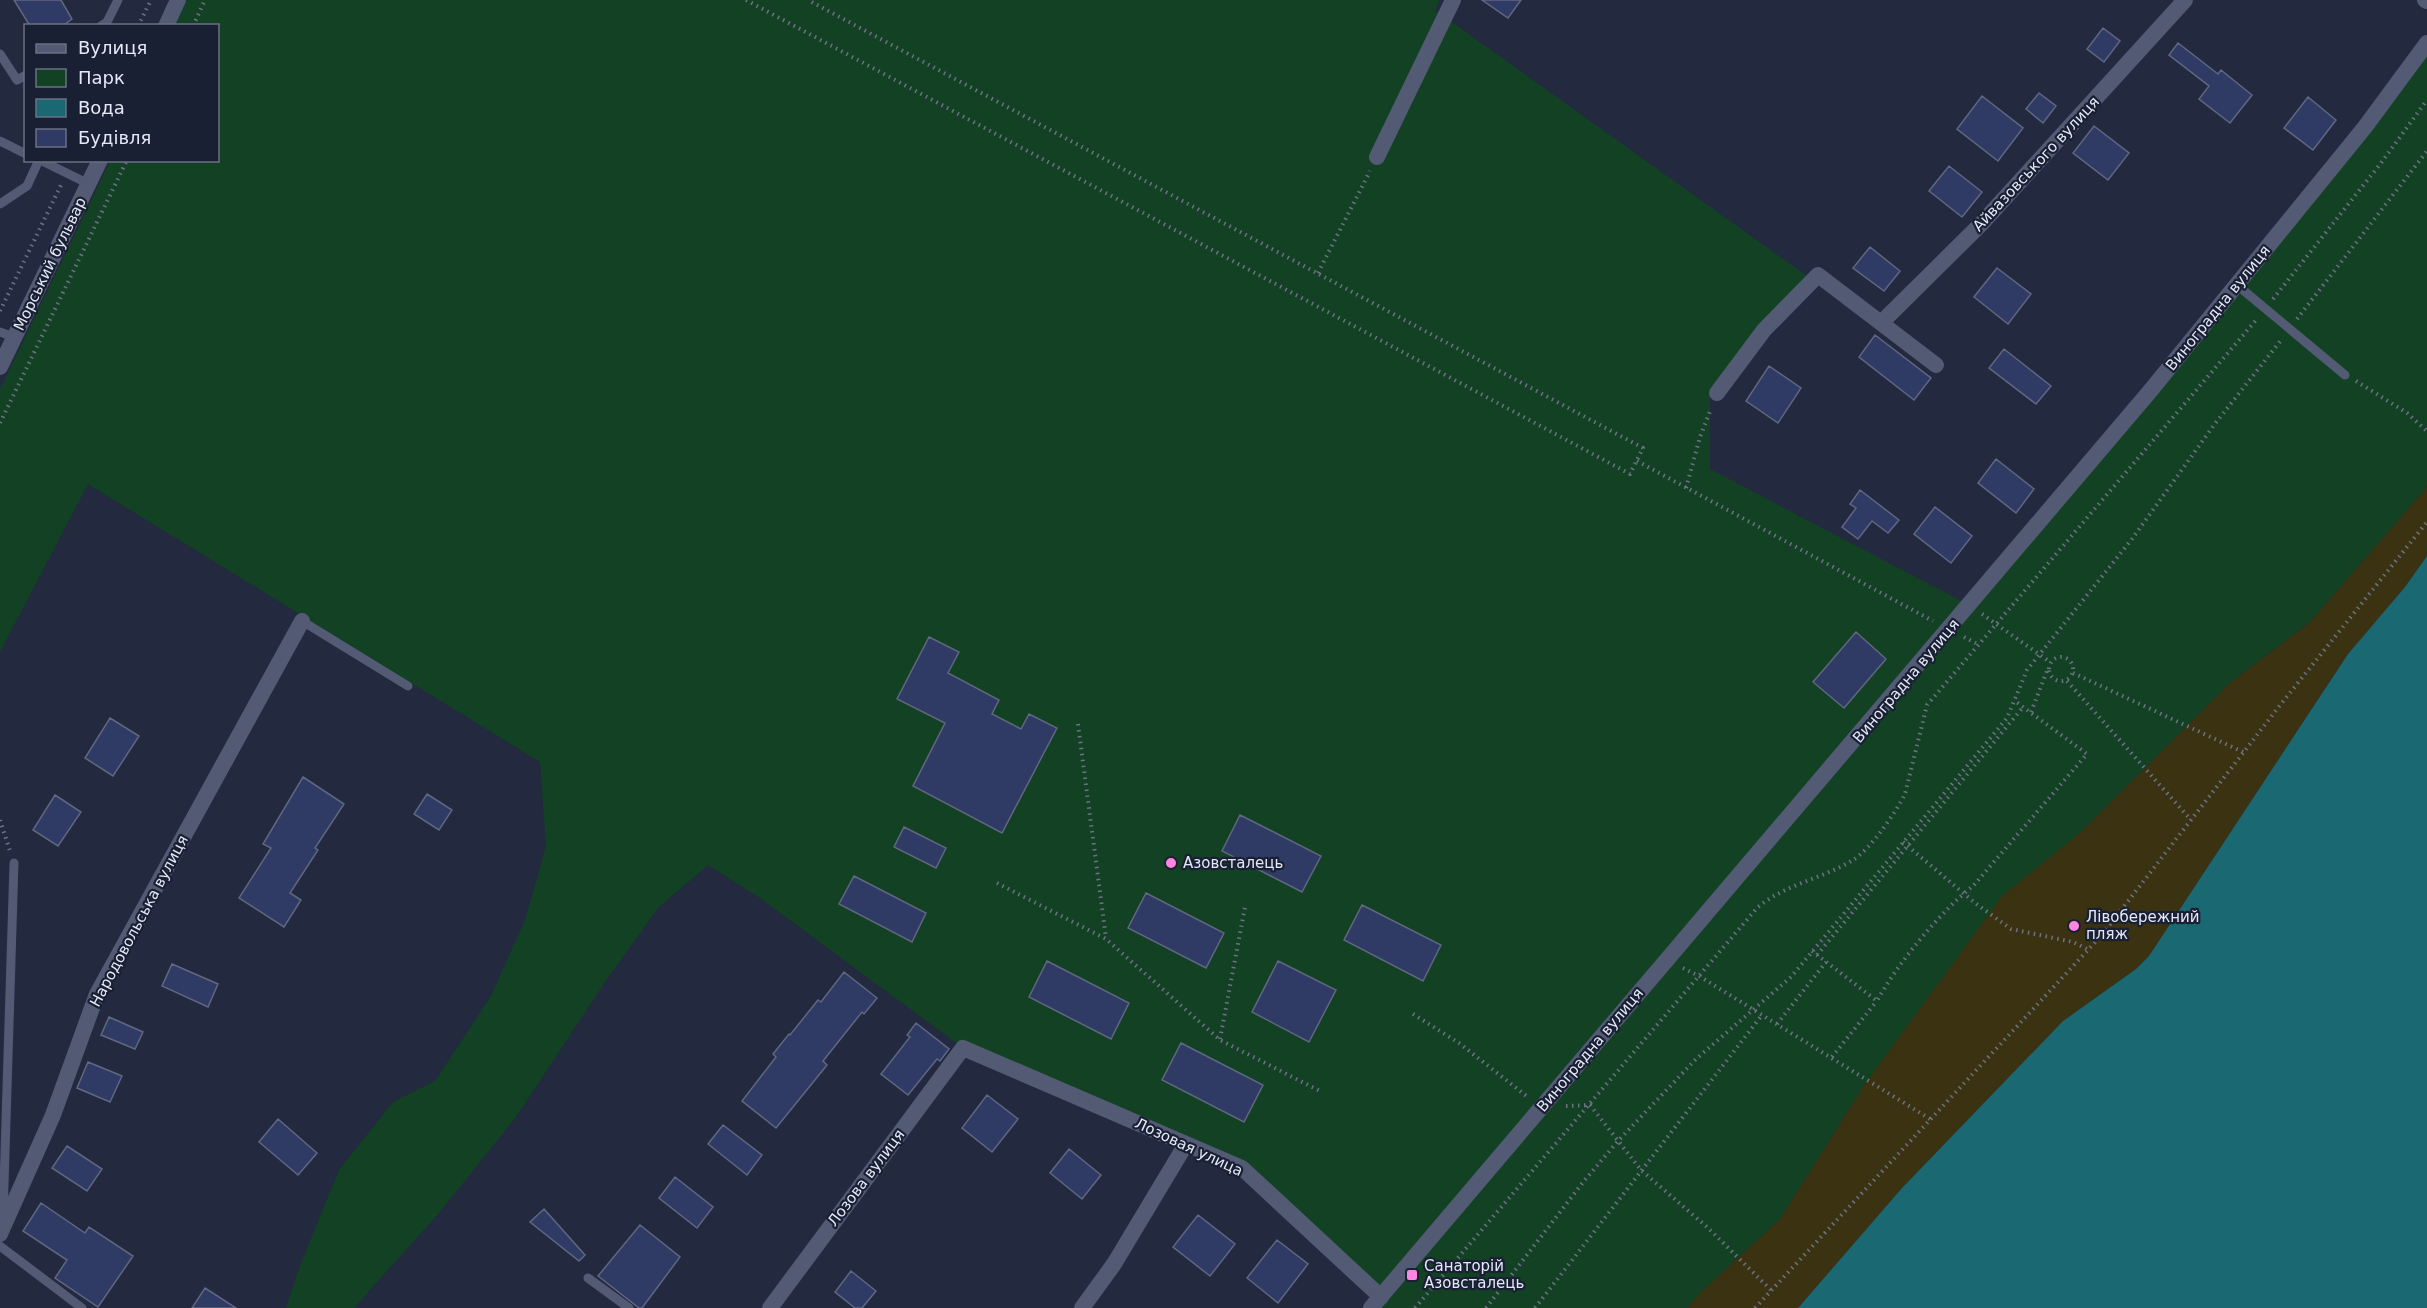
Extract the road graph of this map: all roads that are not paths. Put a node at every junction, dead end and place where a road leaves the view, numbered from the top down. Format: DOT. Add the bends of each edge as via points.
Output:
graph roads {
  1 [pos="118,0"];
  2 [pos="178,0"];
  3 [pos="1454,0"];
  4 [pos="2185,0"];
  5 [pos="104,24"];
  6 [pos="167,24"];
  7 [pos="2427,43"];
  8 [pos="0,54"];
  9 [pos="24,76"];
  10 [pos="0,141"];
  11 [pos="24,153"];
  12 [pos="1377,157"];
  13 [pos="39,162"];
  14 [pos="44,162"];
  15 [pos="99,162"];
  16 [pos="89,184"];
  17 [pos="0,204"];
  18 [pos="2237,285"];
  19 [pos="1881,324"];
  20 [pos="7,335"];
  21 [pos="1936,365"];
  22 [pos="0,367"];
  23 [pos="2345,375"];
  24 [pos="1718,393"];
  25 [pos="302,621"];
  26 [pos="408,686"];
  27 [pos="14,863"];
  28 [pos="963,1048"];
  29 [pos="1186,1144"];
  30 [pos="1,1231"];
  31 [pos="0,1246"];
  32 [pos="588,1278"];
  33 [pos="1376,1303"];
  34 [pos="82,1308"];
  35 [pos="629,1308"];
  36 [pos="770,1308"];
  37 [pos="1082,1308"];
  1 -- 5 [label="lane"];
  2 -- 6 [label="street"];
  3 -- 12 [label="street"];
  4 -- 19 [label="street, Айвазовського вулиця" via="1983,223"];
  7 -- 18 [label="street, Виноградна вулиця" via="2365,127"];
  8 -- 9 [label="lane" via="16,80"];
  10 -- 11 [label="lane"];
  13 -- 17 [label="lane" via="27,186"];
  14 -- 16 [label="lane"];
  15 -- 16 [label="street, Морський бульвар"];
  16 -- 20 [label="street, Морський бульвар"];
  18 -- 23 [label="lane"];
  18 -- 33 [label="street, Виноградна вулиця" via="1950,630"];
  19 -- 21 [label="street"];
  19 -- 24 [label="street" via="1818,275 1764,330"];
  20 -- 22 [label="street, Морський бульвар"];
  25 -- 26 [label="lane"];
  25 -- 30 [label="street, Народовольська вулиця" via="97,994 53,1115"];
  27 -- 30 [label="lane"];
  28 -- 29 [label="street, Лозовая улица"];
  28 -- 36 [label="street, Лозова вулиця"];
  29 -- 33 [label="street, Лозовая улица" via="1242,1168"];
  29 -- 37 [label="street" via="1114,1264"];
  31 -- 34 [label="lane"];
  32 -- 35 [label="lane"];
}
